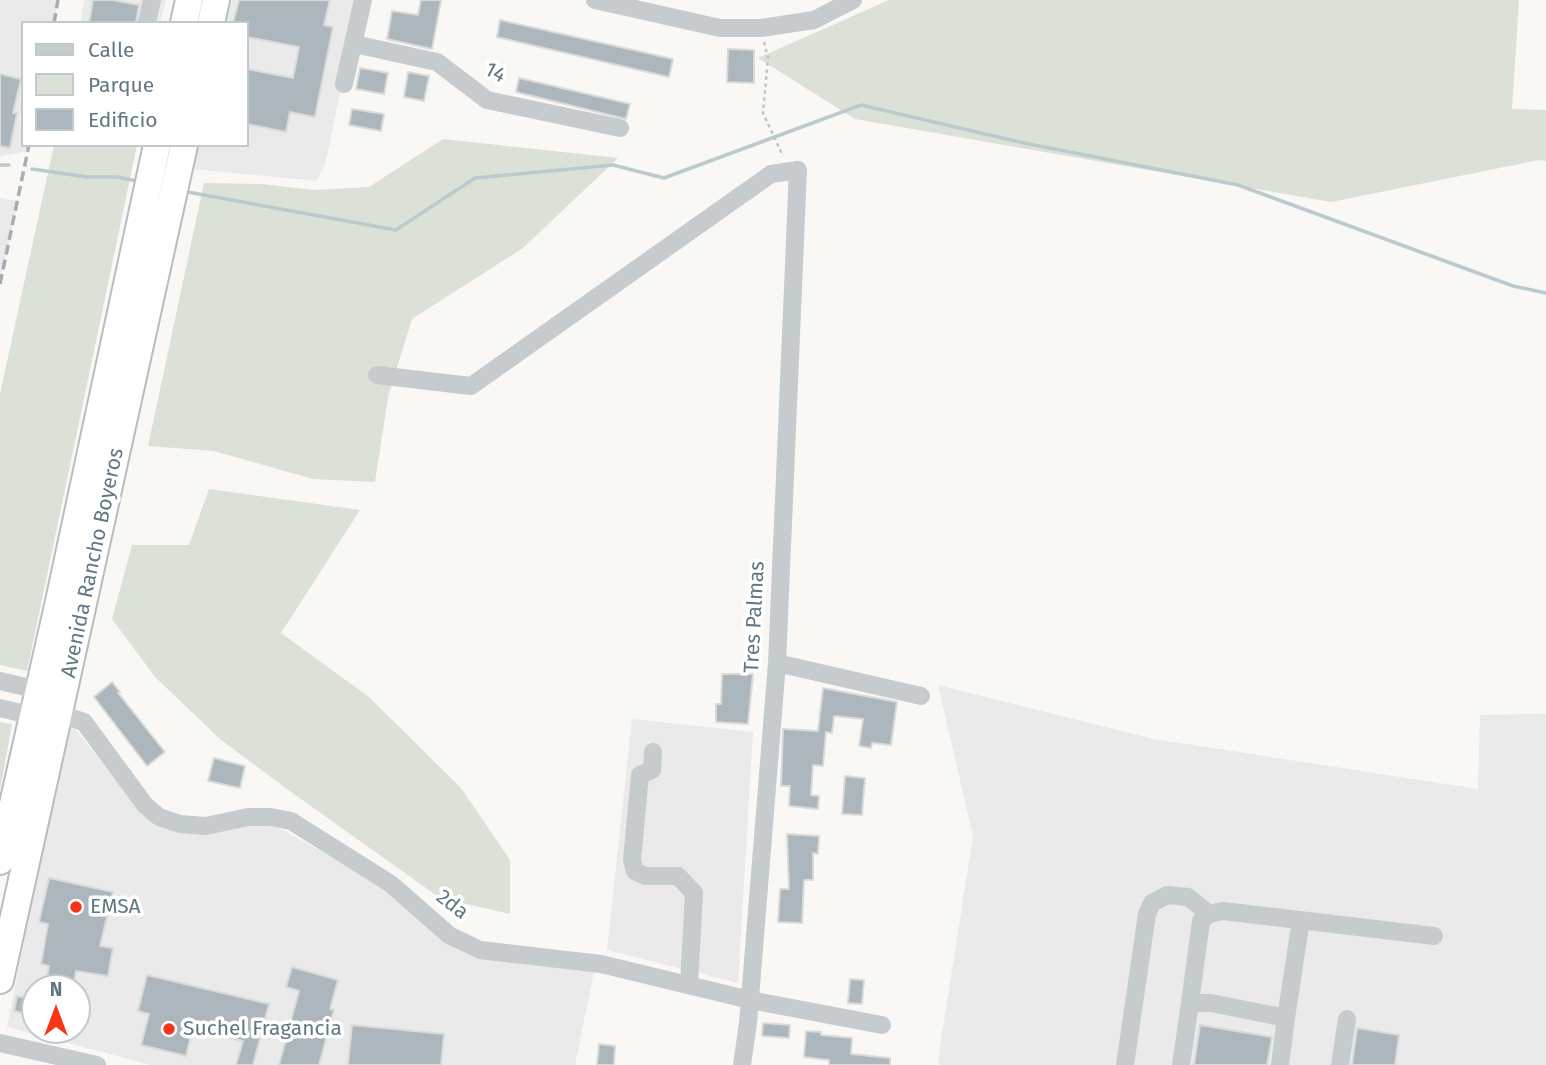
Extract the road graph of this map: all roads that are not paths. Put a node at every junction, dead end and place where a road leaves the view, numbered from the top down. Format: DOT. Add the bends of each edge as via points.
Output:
graph roads {
  1 [pos="152,0"];
  2 [pos="189,0"];
  3 [pos="216,0"];
  4 [pos="363,0"];
  5 [pos="595,0"];
  6 [pos="853,0"];
  7 [pos="147,21"];
  8 [pos="184,21"];
  9 [pos="211,21"];
  10 [pos="354,44"];
  11 [pos="344,84"];
  12 [pos="620,128"];
  13 [pos="181,147"];
  14 [pos="162,162"];
  15 [pos="156,208"];
  16 [pos="377,375"];
  17 [pos="777,663"];
  18 [pos="0,681"];
  19 [pos="38,690"];
  20 [pos="921,696"];
  21 [pos="0,708"];
  22 [pos="60,713"];
  23 [pos="33,716"];
  24 [pos="653,752"];
  25 [pos="0,862"];
  26 [pos="1209,914"];
  27 [pos="1301,920"];
  28 [pos="1434,936"];
  29 [pos="0,980"];
  30 [pos="689,985"];
  31 [pos="750,1000"];
  32 [pos="1190,1003"];
  33 [pos="1286,1018"];
  34 [pos="1347,1019"];
  35 [pos="882,1024"];
  36 [pos="0,1043"];
  37 [pos="35,1057"];
  38 [pos="97,1065"];
  39 [pos="742,1065"];
  40 [pos="1125,1065"];
  41 [pos="1181,1065"];
  42 [pos="1280,1065"];
  43 [pos="1340,1065"];
  1 -- 7 [label="street"];
  2 -- 8 [label="highway"];
  3 -- 9 [label="highway"];
  4 -- 10 [label="street"];
  5 -- 6 [label="street" via="720,28 814,20"];
  10 -- 11 [label="street"];
  10 -- 12 [label="street, 14" via="437,62 488,100"];
  13 -- 14 [label="highway, Avenida Rancho Boyeros"];
  14 -- 15 [label="highway, Avenida Rancho Boyeros"];
  15 -- 19 [label="highway, Avenida Rancho Boyeros"];
  15 -- 22 [label="highway, Avenida Rancho Boyeros"];
  16 -- 17 [label="street, Tres Palmas" via="471,386 771,174 798,170"];
  17 -- 20 [label="street"];
  17 -- 31 [label="street, Tres Palmas"];
  18 -- 19 [label="street"];
  19 -- 23 [label="highway, Avenida Rancho Boyeros"];
  21 -- 23 [label="street"];
  22 -- 29 [label="highway, Avenida Rancho Boyeros"];
  22 -- 30 [label="street, 2da" via="84,722 145,805 159,817 206,825 248,817 291,821 391,884 449,934 480,950 601,964"];
  23 -- 25 [label="highway, Avenida Rancho Boyeros"];
  24 -- 30 [label="street" via="652,770 640,775 632,860 635,871 645,876 678,876 694,893"];
  26 -- 27 [label="street" via="1223,911"];
  26 -- 32 [label="street" via="1200,921"];
  26 -- 40 [label="street" via="1188,897 1167,895 1152,903"];
  27 -- 28 [label="street"];
  27 -- 33 [label="street"];
  30 -- 31 [label="street, 2da"];
  31 -- 35 [label="street, 2da"];
  31 -- 39 [label="street, Tres Palmas"];
  32 -- 33 [label="street"];
  32 -- 41 [label="street"];
  33 -- 42 [label="street"];
  34 -- 43 [label="street"];
  36 -- 37 [label="street"];
  37 -- 38 [label="street"];
}
